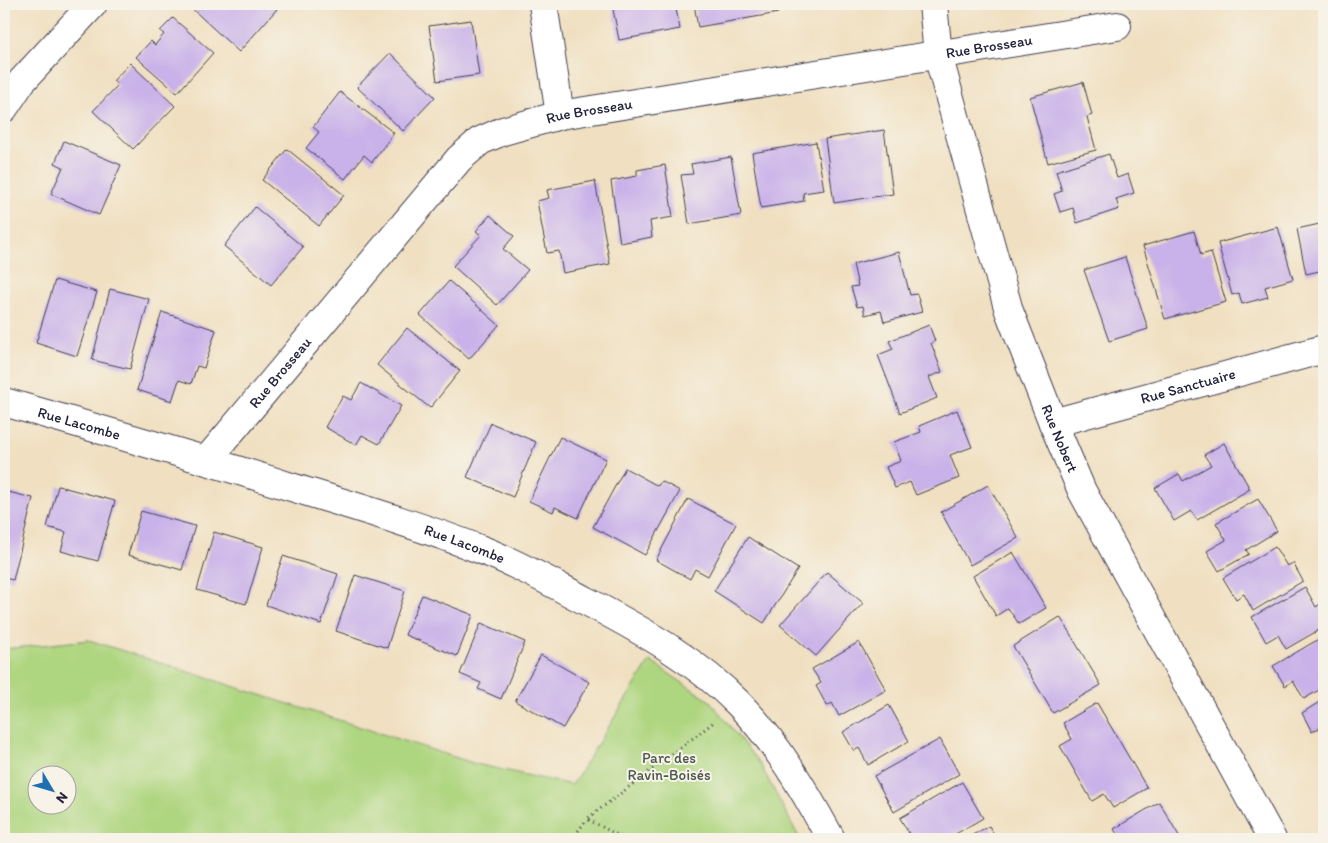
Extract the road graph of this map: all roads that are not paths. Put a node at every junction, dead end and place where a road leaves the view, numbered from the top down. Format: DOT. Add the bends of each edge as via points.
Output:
graph roads {
  1 [pos="92,4"];
  2 [pos="543,4"];
  3 [pos="933,4"];
  4 [pos="1117,26"];
  5 [pos="938,54"];
  6 [pos="4,108"];
  7 [pos="560,116"];
  8 [pos="1324,349"];
  9 [pos="4,402"];
  10 [pos="1053,423"];
  11 [pos="207,460"];
  12 [pos="832,839"];
  13 [pos="1272,839"];
  1 -- 6 [label="street" via="22,81"];
  2 -- 7 [label="street"];
  3 -- 5 [label="street, Rue Nobert"];
  4 -- 5 [label="street, Rue Brosseau"];
  5 -- 7 [label="street, Rue Brosseau"];
  5 -- 10 [label="street, Rue Nobert" via="1009,311"];
  7 -- 11 [label="street, Rue Brosseau" via="480,141 459,159"];
  8 -- 10 [label="street, Rue Sanctuaire"];
  9 -- 11 [label="street, Rue Lacombe"];
  10 -- 13 [label="street, Rue Nobert" via="1082,491"];
  11 -- 12 [label="street, Rue Lacombe" via="484,550 661,643 713,680 738,703 795,774"];
}
